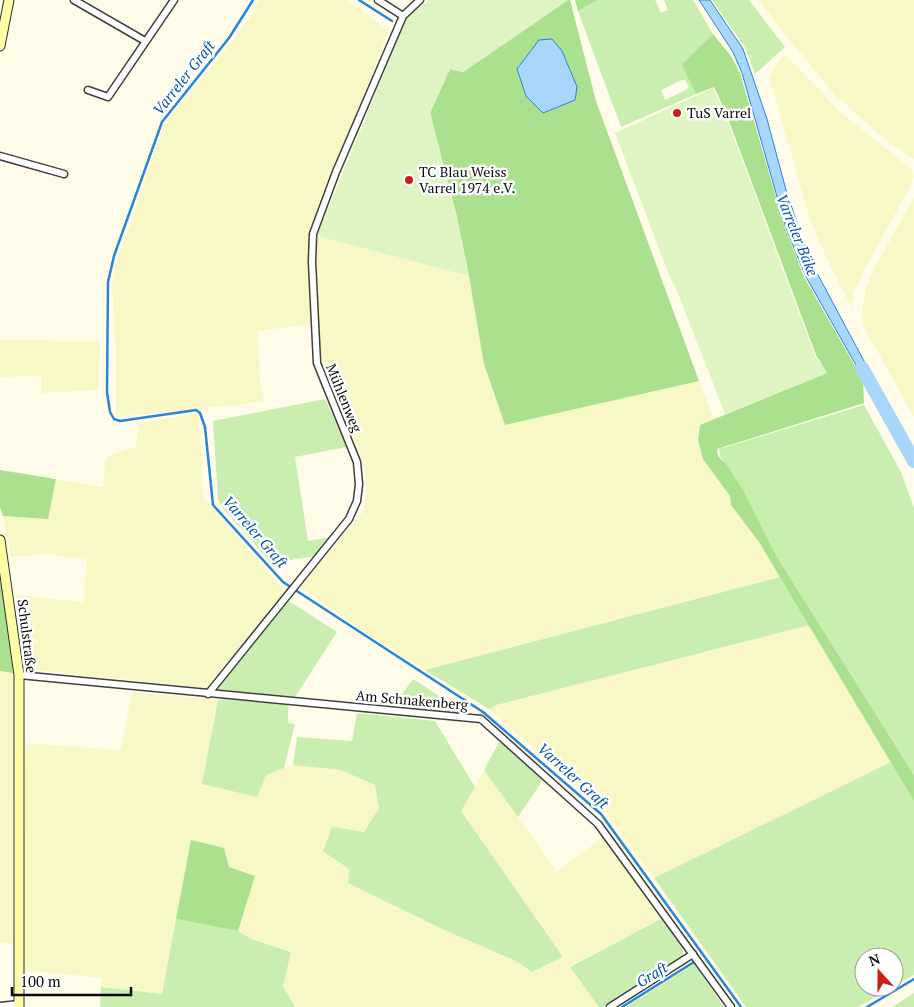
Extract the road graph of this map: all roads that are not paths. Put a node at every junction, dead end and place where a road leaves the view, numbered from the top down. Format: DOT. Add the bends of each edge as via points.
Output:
graph roads {
  1 [pos="9,0"];
  2 [pos="74,0"];
  3 [pos="174,0"];
  4 [pos="378,0"];
  5 [pos="420,0"];
  6 [pos="403,16"];
  7 [pos="145,41"];
  8 [pos="0,46"];
  9 [pos="88,90"];
  10 [pos="0,156"];
  11 [pos="64,174"];
  12 [pos="0,540"];
  13 [pos="3,580"];
  14 [pos="19,675"];
  15 [pos="208,694"];
  16 [pos="693,954"];
  17 [pos="0,1006"];
  18 [pos="19,1006"];
  19 [pos="610,1007"];
  20 [pos="731,1007"];
  1 -- 8 [label="street"];
  2 -- 7 [label="street"];
  3 -- 7 [label="street"];
  4 -- 6 [label="street"];
  5 -- 6 [label="street"];
  6 -- 15 [label="street, Mühlenweg" via="313,234 317,363 357,462 359,484 356,501 349,519"];
  7 -- 9 [label="street" via="108,97"];
  10 -- 11 [label="street"];
  12 -- 13 [label="street, Schulstraße"];
  13 -- 14 [label="street, Schulstraße"];
  14 -- 15 [label="street, Am Schnakenberg"];
  14 -- 18 [label="street, Schulstraße"];
  15 -- 16 [label="street, Am Schnakenberg" via="481,719 598,824"];
  16 -- 19 [label="street"];
  16 -- 20 [label="street, Am Schnakenberg"];
  17 -- 18 [label="street"];
}
